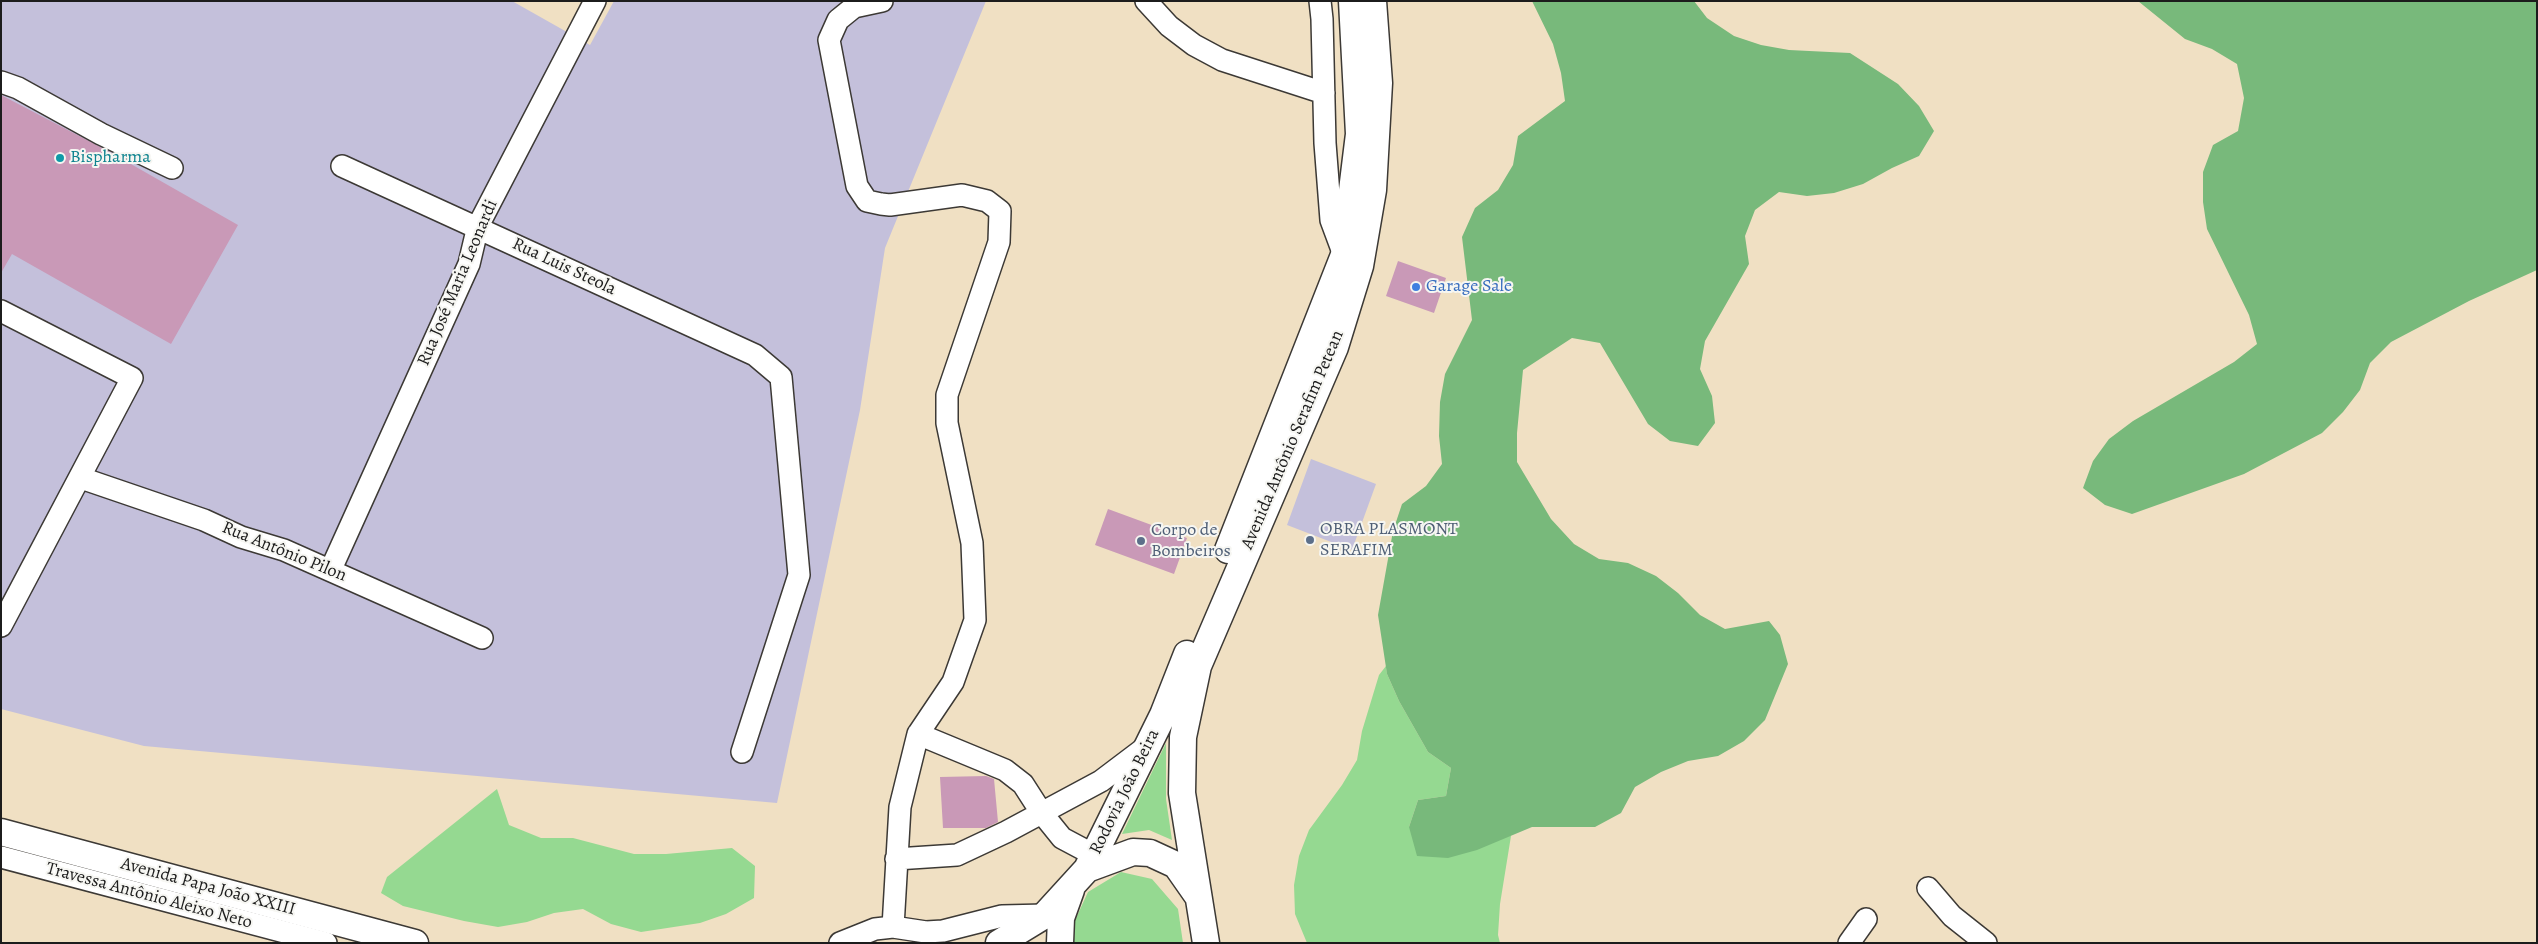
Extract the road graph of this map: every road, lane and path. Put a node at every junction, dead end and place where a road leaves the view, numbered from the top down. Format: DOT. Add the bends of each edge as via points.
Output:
graph roads {
  1 [pos="595,1"];
  2 [pos="882,1"];
  3 [pos="1146,1"];
  4 [pos="1320,1"];
  5 [pos="1352,1"];
  6 [pos="1373,1"];
  7 [pos="1,82"];
  8 [pos="1324,94"];
  9 [pos="342,166"];
  10 [pos="172,168"];
  11 [pos="478,226"];
  12 [pos="1344,255"];
  13 [pos="1,311"];
  14 [pos="81,478"];
  15 [pos="331,569"];
  16 [pos="1,626"];
  17 [pos="482,638"];
  18 [pos="1163,715"];
  19 [pos="918,734"];
  20 [pos="1149,745"];
  21 [pos="742,752"];
  22 [pos="1041,812"];
  23 [pos="1,832"];
  24 [pos="1,857"];
  25 [pos="896,859"];
  26 [pos="1085,870"];
  27 [pos="1928,888"];
  28 [pos="1201,900"];
  29 [pos="1045,915"];
  30 [pos="1866,919"];
  31 [pos="892,927"];
  32 [pos="326,943"];
  33 [pos="414,943"];
  34 [pos="840,943"];
  35 [pos="999,943"];
  36 [pos="1060,943"];
  37 [pos="1206,943"];
  38 [pos="1849,943"];
  39 [pos="1986,943"];
  1 -- 11 [label="street, Rua José Maria Leonardi"];
  2 -- 19 [label="street" via="854,7 838,20 829,40 857,186 867,201 881,204 962,194 987,201 1000,211 999,242 947,395 947,423 972,543 975,620 953,682"];
  3 -- 8 [label="street" via="1169,26 1222,60"];
  4 -- 8 [label="street"];
  5 -- 12 [label="main road, Avenida Antônio Serafim Petean" via="1359,134"];
  6 -- 28 [label="main road, Avenida Antônio Serafim Petean" via="1379,83 1373,190 1360,266 1335,347 1198,666 1183,737 1182,793"];
  7 -- 10 [label="street"];
  8 -- 12 [label="street" via="1331,220"];
  9 -- 11 [label="street, Rua Luis Steola"];
  11 -- 15 [label="street, Rua José Maria Leonardi" via="469,264"];
  11 -- 21 [label="street, Rua Luis Steola" via="755,355 781,377 799,575"];
  12 -- 18 [label="main road, Avenida Antônio Serafim Petean"];
  13 -- 14 [label="street" via="132,378"];
  14 -- 15 [label="street, Rua Antônio Pilon" via="204,520 241,537"];
  14 -- 16 [label="street"];
  15 -- 17 [label="street, Rua Antônio Pilon"];
  18 -- 20 [label="main road, Rodovia João Beira"];
  19 -- 22 [label="street" via="1005,770 1023,784"];
  19 -- 25 [label="street" via="900,807"];
  20 -- 22 [label="street" via="1101,781"];
  20 -- 26 [label="main road, Rodovia João Beira"];
  22 -- 25 [label="street" via="957,855"];
  22 -- 26 [label="street"];
  23 -- 33 [label="main road, Avenida Papa João XXIII"];
  24 -- 32 [label="street, Travessa Antônio Aleixo Neto"];
  25 -- 31 [label="street"];
  26 -- 28 [label="main road" via="1133,852 1150,854 1176,865"];
  26 -- 29 [label="main road"];
  26 -- 36 [label="main road, Rodovia João Beira" via="1061,918"];
  27 -- 39 [label="street" via="1952,916"];
  28 -- 37 [label="main road"];
  29 -- 31 [label="street" via="1002,916 943,931"];
  29 -- 35 [label="main road"];
  30 -- 38 [label="street"];
  31 -- 34 [label="street" via="875,929"];
}
